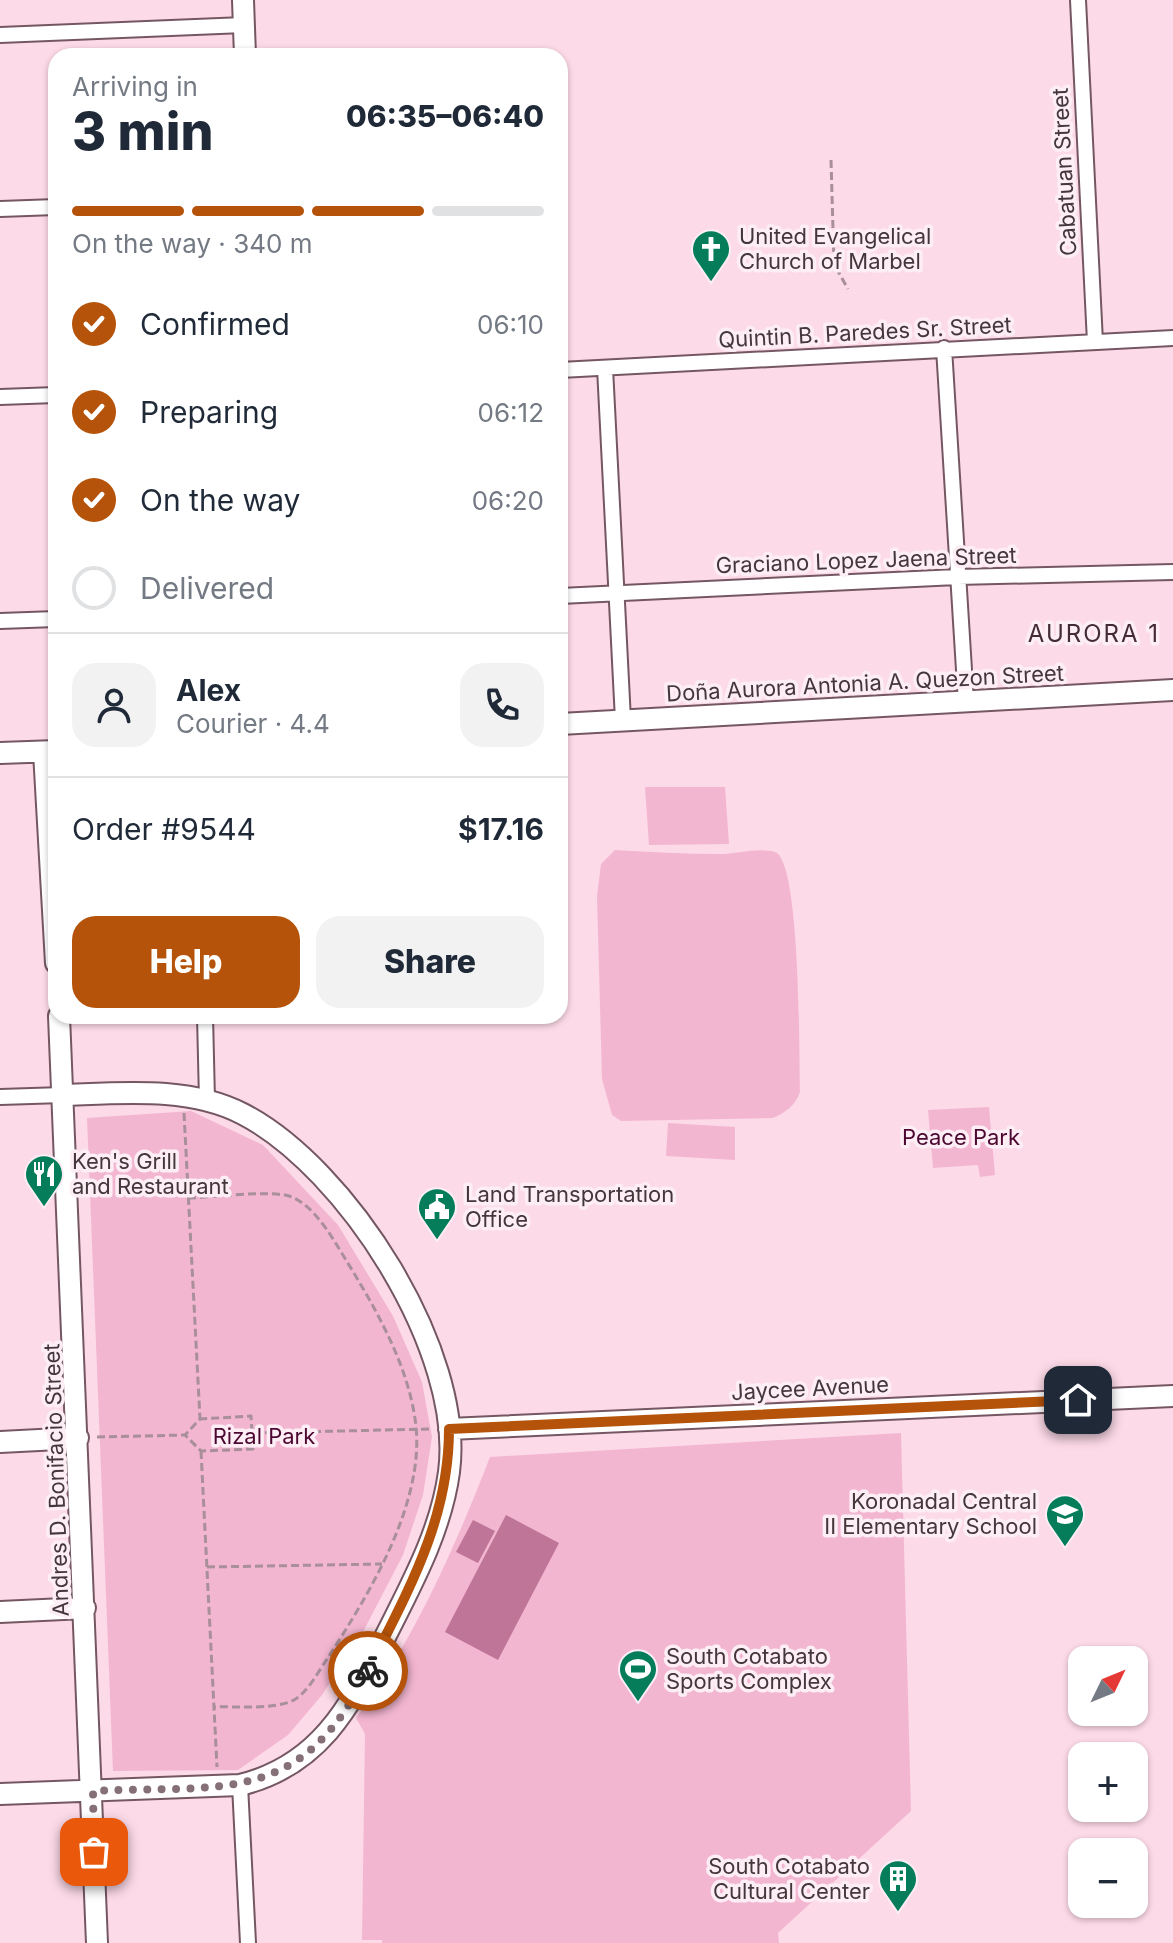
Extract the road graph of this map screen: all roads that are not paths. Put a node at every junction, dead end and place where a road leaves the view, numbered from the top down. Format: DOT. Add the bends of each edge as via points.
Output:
graph roads {
  1 [pos="243,0"];
  2 [pos="1078,0"];
  3 [pos="244,25"];
  4 [pos="0,35"];
  5 [pos="245,48"];
  6 [pos="48,207"];
  7 [pos="0,209"];
  8 [pos="1173,338"];
  9 [pos="1095,342"];
  10 [pos="944,348"];
  11 [pos="605,368"];
  12 [pos="568,370"];
  13 [pos="48,395"];
  14 [pos="0,397"];
  15 [pos="1173,572"];
  16 [pos="957,577"];
  17 [pos="617,593"];
  18 [pos="568,596"];
  19 [pos="48,619"];
  20 [pos="0,621"];
  21 [pos="1173,690"];
  22 [pos="966,702"];
  23 [pos="623,720"];
  24 [pos="568,723"];
  25 [pos="48,751"];
  26 [pos="0,753"];
  27 [pos="59,1024"];
  28 [pos="205,1024"];
  29 [pos="63,1095"];
  30 [pos="0,1097"];
  31 [pos="207,1100"];
  32 [pos="1173,1396"];
  33 [pos="449,1429"];
  34 [pos="78,1438"];
  35 [pos="0,1442"];
  36 [pos="85,1608"];
  37 [pos="0,1612"];
  38 [pos="240,1785"];
  39 [pos="93,1791"];
  40 [pos="0,1794"];
  41 [pos="97,1943"];
  42 [pos="248,1943"];
  1 -- 3 [label="street"];
  2 -- 9 [label="street, Cabatuan Street"];
  3 -- 4 [label="street"];
  3 -- 5 [label="street"];
  6 -- 7 [label="street"];
  8 -- 9 [label="street, Quintin B. Paredes Sr. Street"];
  9 -- 10 [label="street, Quintin B. Paredes Sr. Street"];
  10 -- 11 [label="street, Quintin B. Paredes Sr. Street"];
  10 -- 16 [label="street"];
  11 -- 12 [label="street, Quintin B. Paredes Sr. Street"];
  11 -- 17 [label="street"];
  13 -- 14 [label="street"];
  15 -- 16 [label="street, Graciano Lopez Jaena Street"];
  16 -- 17 [label="street, Graciano Lopez Jaena Street"];
  16 -- 22 [label="street"];
  17 -- 18 [label="street, Graciano Lopez Jaena Street"];
  17 -- 23 [label="street"];
  19 -- 20 [label="street"];
  21 -- 22 [label="street, Doña Aurora Antonia A. Quezon Street"];
  22 -- 23 [label="street, Doña Aurora Antonia A. Quezon Street"];
  23 -- 24 [label="street, Doña Aurora Antonia A. Quezon Street"];
  25 -- 26 [label="street"];
  27 -- 29 [label="street, Andres D. Bonifacio Street"];
  28 -- 31 [label="street"];
  29 -- 30 [label="street"];
  29 -- 31 [label="street"];
  29 -- 34 [label="street, Andres D. Bonifacio Street"];
  31 -- 33 [label="street" via="274,1133 342,1200 390,1269 421,1328 440,1381"];
  32 -- 33 [label="street, Jaycee Avenue"];
  33 -- 38 [label="street" via="449,1471 439,1516 348,1707 293,1765"];
  34 -- 35 [label="street"];
  34 -- 36 [label="street, Andres D. Bonifacio Street"];
  36 -- 37 [label="street"];
  36 -- 39 [label="street, Andres D. Bonifacio Street"];
  38 -- 39 [label="street"];
  38 -- 42 [label="street"];
  39 -- 40 [label="street"];
  39 -- 41 [label="street, Andres D. Bonifacio Street"];
}
